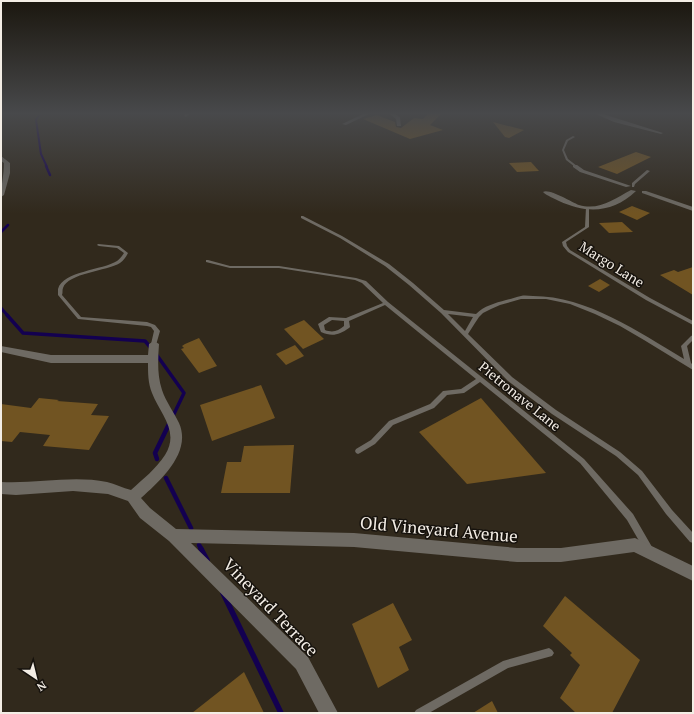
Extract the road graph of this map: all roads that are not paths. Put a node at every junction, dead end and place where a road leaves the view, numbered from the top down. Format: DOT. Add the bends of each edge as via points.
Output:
graph roads {
  1 [pos="564,147"];
  2 [pos="1,158"];
  3 [pos="575,166"];
  4 [pos="648,171"];
  5 [pos="631,188"];
  6 [pos="546,192"];
  7 [pos="1,195"];
  8 [pos="587,208"];
  9 [pos="693,208"];
  10 [pos="302,216"];
  11 [pos="99,245"];
  12 [pos="208,261"];
  13 [pos="386,303"];
  14 [pos="443,312"];
  15 [pos="477,316"];
  16 [pos="346,320"];
  17 [pos="693,323"];
  18 [pos="466,334"];
  19 [pos="693,337"];
  20 [pos="154,344"];
  21 [pos="1,349"];
  22 [pos="153,359"];
  23 [pos="691,366"];
  24 [pos="480,379"];
  25 [pos="358,451"];
  26 [pos="1,488"];
  27 [pos="133,497"];
  28 [pos="174,536"];
  29 [pos="693,539"];
  30 [pos="652,553"];
  31 [pos="693,574"];
  32 [pos="549,653"];
  33 [pos="329,713"];
  34 [pos="419,713"];
  1 -- 3 [label="lane" via="567,159"];
  2 -- 7 [label="street" via="7,163"];
  3 -- 5 [label="street" via="582,171"];
  4 -- 5 [label="lane"];
  5 -- 8 [label="street" via="604,207"];
  5 -- 9 [label="street"];
  6 -- 8 [label="street" via="576,206"];
  8 -- 17 [label="lane, Margo Lane" via="587,227 564,242 565,246 621,283"];
  10 -- 14 [label="lane" via="341,236 387,265"];
  11 -- 20 [label="lane" via="118,247 126,253 111,266 86,272 67,281 61,286 60,295 80,318 153,326 157,331"];
  12 -- 13 [label="lane, Pietronave Lane" via="230,267 279,267 356,279 364,282"];
  13 -- 16 [label="lane"];
  13 -- 24 [label="lane, Pietronave Lane"];
  14 -- 15 [label="lane"];
  14 -- 18 [label="lane"];
  15 -- 18 [label="lane"];
  15 -- 23 [label="lane" via="505,300 531,296 552,298 608,319"];
  18 -- 29 [label="lane" via="510,379 554,412 618,454 640,473"];
  19 -- 23 [label="lane" via="684,346"];
  20 -- 22 [label="street"];
  21 -- 22 [label="street" via="51,359"];
  22 -- 27 [label="street" via="158,393 176,431 177,442 169,461"];
  24 -- 25 [label="lane" via="462,391 445,393 432,406 391,423 373,442"];
  24 -- 30 [label="lane, Pietronave Lane" via="582,461 630,517"];
  26 -- 27 [label="street" via="72,485 108,488"];
  27 -- 28 [label="street, Vineyard Terrace" via="145,514"];
  28 -- 30 [label="street, Old Vineyard Avenue" via="354,540 517,555 561,555 635,545"];
  28 -- 33 [label="street, Vineyard Terrace" via="302,663"];
  30 -- 31 [label="street, Old Vineyard Avenue"];
  32 -- 34 [label="lane" via="506,664"];
}
